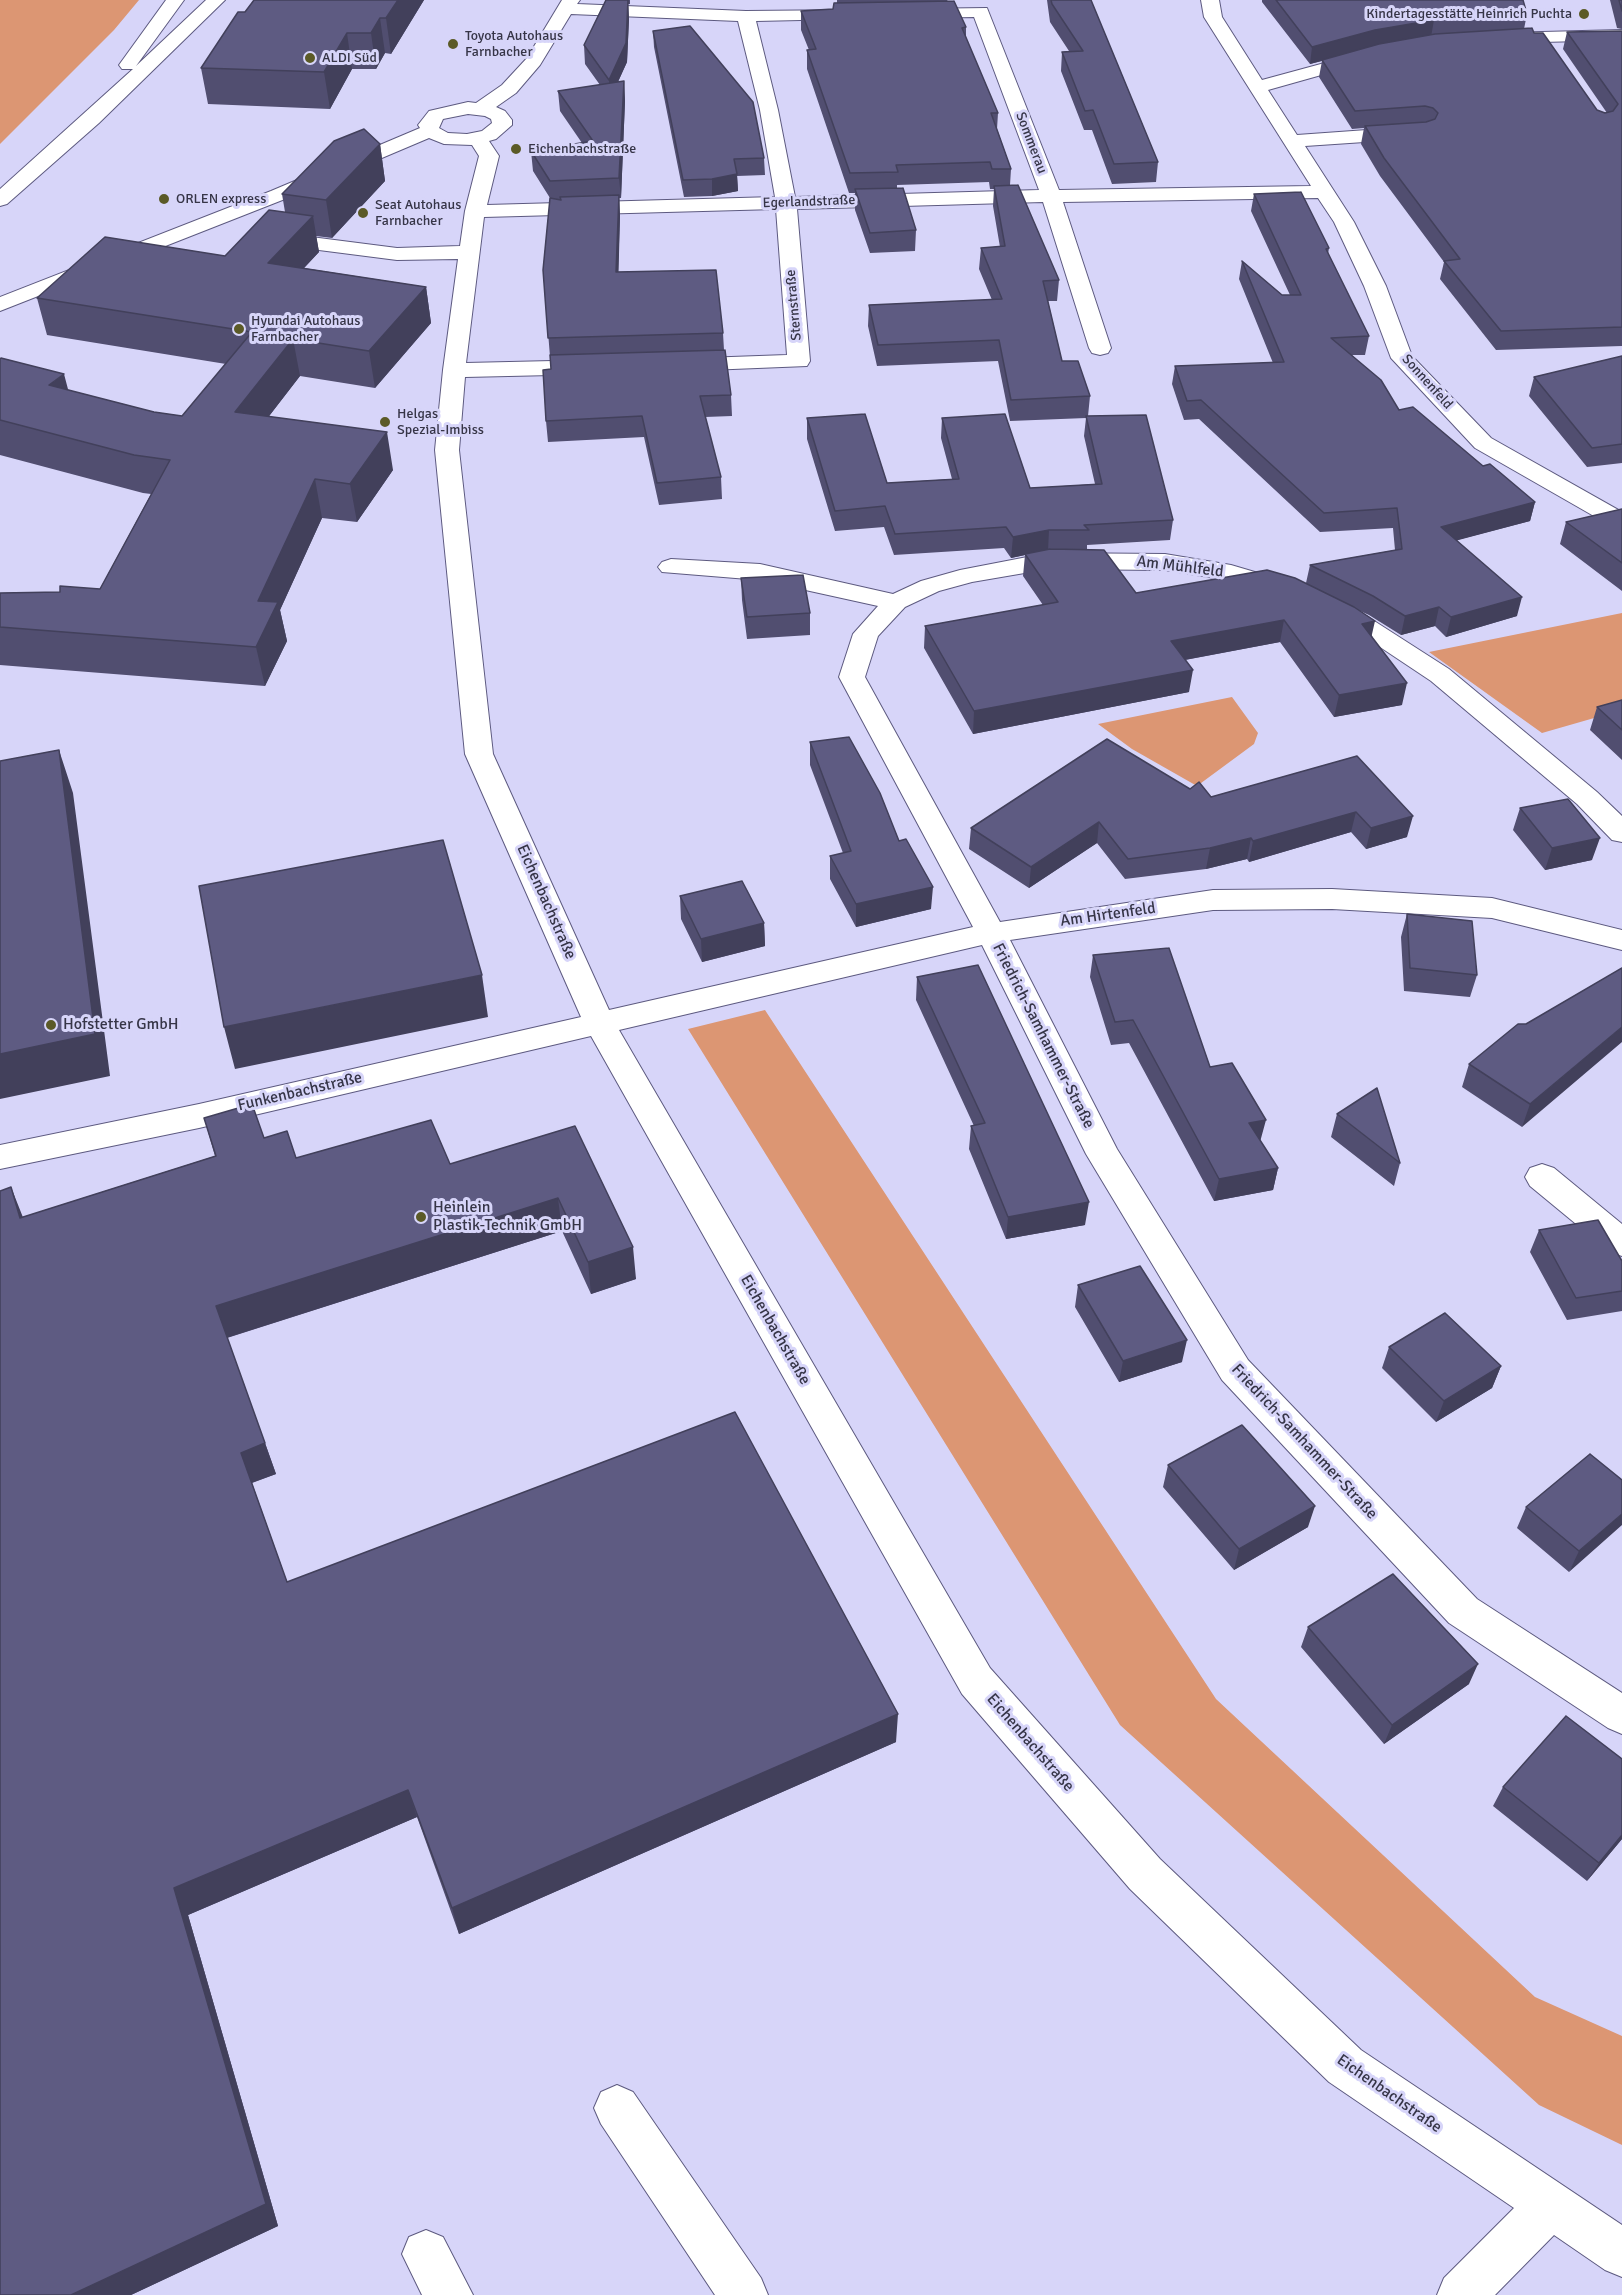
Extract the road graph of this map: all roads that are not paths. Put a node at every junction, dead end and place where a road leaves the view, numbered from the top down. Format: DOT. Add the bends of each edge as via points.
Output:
graph roads {
  1 [pos="176,0"];
  2 [pos="216,0"];
  3 [pos="1210,0"];
  4 [pos="569,5"];
  5 [pos="901,9"];
  6 [pos="859,14"];
  7 [pos="746,16"];
  8 [pos="1622,35"];
  9 [pos="1542,37"];
  10 [pos="1484,39"];
  11 [pos="1385,52"];
  12 [pos="1555,56"];
  13 [pos="1257,87"];
  14 [pos="480,109"];
  15 [pos="92,119"];
  16 [pos="430,130"];
  17 [pos="1422,132"];
  18 [pos="478,138"];
  19 [pos="1291,141"];
  20 [pos="1323,192"];
  21 [pos="278,195"];
  22 [pos="1051,196"];
  23 [pos="0,200"];
  24 [pos="786,203"];
  25 [pos="475,211"];
  26 [pos="469,252"];
  27 [pos="0,305"];
  28 [pos="1100,348"];
  29 [pos="658,365"];
  30 [pos="610,366"];
  31 [pos="454,370"];
  32 [pos="1622,522"];
  33 [pos="671,567"];
  34 [pos="896,602"];
  35 [pos="1622,833"];
  36 [pos="991,933"];
  37 [pos="1622,940"];
  38 [pos="600,1024"];
  39 [pos="0,1157"];
  40 [pos="1542,1178"];
  41 [pos="1622,1243"];
  42 [pos="1622,1715"];
  43 [pos="617,2108"];
  44 [pos="1550,2205"];
  45 [pos="1622,2253"];
  46 [pos="426,2254"];
  47 [pos="449,2295"];
  48 [pos="744,2295"];
  49 [pos="1461,2295"];
  1 -- 15 [label="street"];
  2 -- 15 [label="street"];
  3 -- 13 [label="street, Sonnenfeld" via="1213,17"];
  4 -- 7 [label="street"];
  4 -- 14 [label="street" via="534,61 509,89"];
  5 -- 22 [label="street, Sommerau" via="981,12"];
  6 -- 7 [label="street"];
  7 -- 24 [label="street, Sternstraße"];
  8 -- 9 [label="street"];
  9 -- 10 [label="street"];
  9 -- 12 [label="street"];
  11 -- 13 [label="street"];
  13 -- 19 [label="street, Sonnenfeld"];
  14 -- 16 [label="street" via="456,109 436,115 428,125"];
  14 -- 18 [label="street" via="490,111 502,120 502,125"];
  15 -- 23 [label="street"];
  16 -- 18 [label="street" via="444,138"];
  16 -- 21 [label="street"];
  17 -- 19 [label="street"];
  18 -- 25 [label="street, Eichenbachstraße" via="489,156"];
  19 -- 20 [label="street, Sonnenfeld"];
  20 -- 22 [label="street, Egerlandstraße"];
  20 -- 32 [label="street, Sonnenfeld" via="1344,222 1375,286 1402,358 1483,443"];
  21 -- 26 [label="street" via="290,202 262,237 397,254"];
  21 -- 27 [label="street"];
  22 -- 24 [label="street, Egerlandstraße"];
  22 -- 28 [label="street, Sommerau"];
  24 -- 25 [label="street, Egerlandstraße"];
  24 -- 29 [label="street, Sternstraße" via="799,361"];
  25 -- 26 [label="street, Eichenbachstraße"];
  26 -- 31 [label="street, Eichenbachstraße"];
  30 -- 31 [label="street"];
  31 -- 38 [label="street, Eichenbachstraße" via="447,450 479,754"];
  33 -- 34 [label="street" via="760,573"];
  34 -- 35 [label="street, Am Mühlfeld" via="930,586 969,575 1048,561 1165,562 1231,573 1301,593 1359,622 1440,675 1587,798"];
  34 -- 36 [label="street, Am Mühlfeld" via="866,634 852,676"];
  36 -- 37 [label="street, Am Hirtenfeld" via="1213,900 1332,899 1492,908"];
  36 -- 38 [label="street, Am Hirtenfeld"];
  36 -- 42 [label="street, Friedrich-Samhammer-Straße" via="1103,1155 1235,1370 1463,1611"];
  38 -- 39 [label="street, Funkenbachstraße" via="199,1116"];
  38 -- 44 [label="street, Eichenbachstraße" via="976,1682 1145,1874 1345,2066"];
  40 -- 41 [label="street"];
  43 -- 48 [label="street"];
  44 -- 45 [label="street, Eichenbachstraße"];
  44 -- 49 [label="street"];
  46 -- 47 [label="street"];
}
